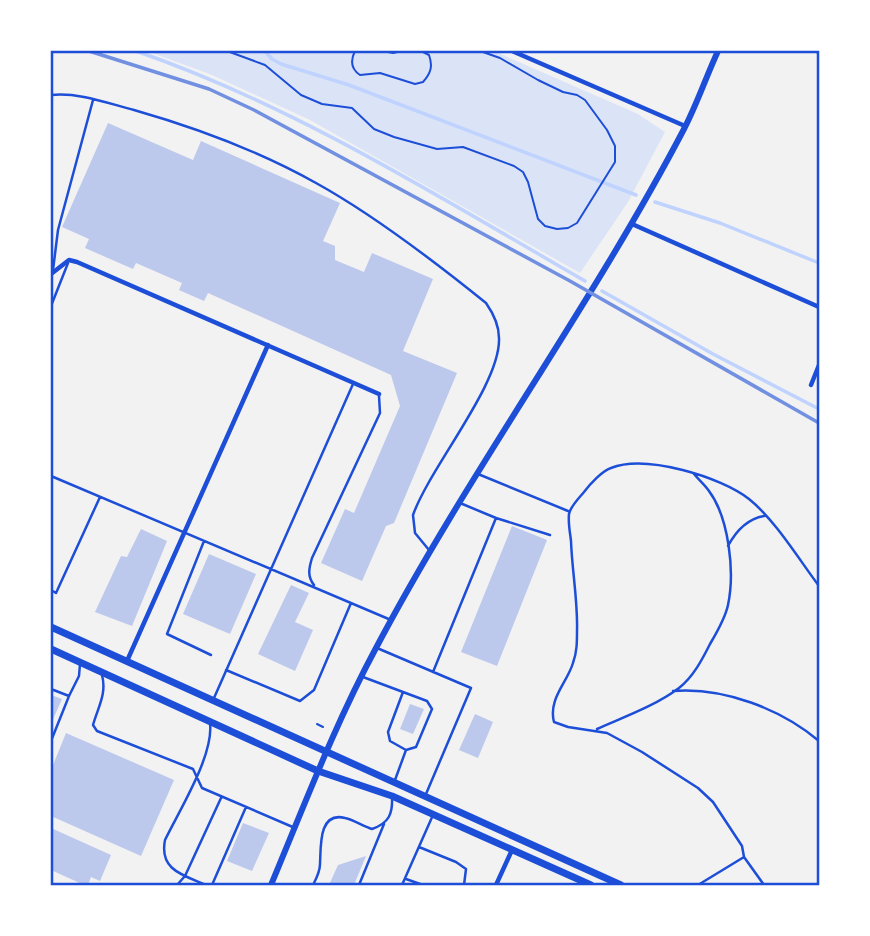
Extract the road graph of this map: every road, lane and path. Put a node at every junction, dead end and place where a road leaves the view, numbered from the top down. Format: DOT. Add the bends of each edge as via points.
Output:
graph roads {
  1 [pos="227,51"];
  2 [pos="355,51"];
  3 [pos="383,51"];
  4 [pos="402,51"];
  5 [pos="421,51"];
  6 [pos="480,51"];
  7 [pos="512,51"];
  8 [pos="718,51"];
  9 [pos="235,52"];
  10 [pos="51,95"];
  11 [pos="93,100"];
  12 [pos="685,126"];
  13 [pos="632,224"];
  14 [pos="69,260"];
  15 [pos="52,273"];
  16 [pos="51,306"];
  17 [pos="819,307"];
  18 [pos="268,345"];
  19 [pos="819,365"];
  20 [pos="354,382"];
  21 [pos="811,385"];
  22 [pos="379,394"];
  23 [pos="478,474"];
  24 [pos="694,474"];
  25 [pos="51,476"];
  26 [pos="100,497"];
  27 [pos="460,503"];
  28 [pos="569,512"];
  29 [pos="765,516"];
  30 [pos="496,518"];
  31 [pos="184,532"];
  32 [pos="550,535"];
  33 [pos="204,541"];
  34 [pos="728,545"];
  35 [pos="431,552"];
  36 [pos="270,569"];
  37 [pos="819,586"];
  38 [pos="316,588"];
  39 [pos="51,590"];
  40 [pos="351,603"];
  41 [pos="391,620"];
  42 [pos="51,627"];
  43 [pos="376,647"];
  44 [pos="51,649"];
  45 [pos="211,654"];
  46 [pos="127,662"];
  47 [pos="80,663"];
  48 [pos="226,670"];
  49 [pos="102,672"];
  50 [pos="433,672"];
  51 [pos="362,676"];
  52 [pos="51,689"];
  53 [pos="673,691"];
  54 [pos="403,692"];
  55 [pos="69,696"];
  56 [pos="212,701"];
  57 [pos="210,723"];
  58 [pos="320,725"];
  59 [pos="317,730"];
  60 [pos="596,730"];
  61 [pos="51,741"];
  62 [pos="819,741"];
  63 [pos="406,750"];
  64 [pos="326,753"];
  65 [pos="318,771"];
  66 [pos="196,776"];
  67 [pos="393,783"];
  68 [pos="392,796"];
  69 [pos="222,797"];
  70 [pos="425,797"];
  71 [pos="246,807"];
  72 [pos="434,814"];
  73 [pos="385,823"];
  74 [pos="295,828"];
  75 [pos="419,847"];
  76 [pos="513,849"];
  77 [pos="744,857"];
  78 [pos="186,876"];
  79 [pos="405,878"];
  80 [pos="177,885"];
  81 [pos="206,885"];
  82 [pos="212,885"];
  83 [pos="271,885"];
  84 [pos="313,885"];
  85 [pos="359,885"];
  86 [pos="402,885"];
  87 [pos="423,885"];
  88 [pos="464,885"];
  89 [pos="496,885"];
  90 [pos="591,885"];
  91 [pos="621,885"];
  92 [pos="698,885"];
  93 [pos="764,885"];
  1 -- 9 [label="path"];
  2 -- 5 [label="path" via="352,67 360,75 380,73 415,83 423,82 432,62"];
  3 -- 4 [label="path"];
  6 -- 9 [label="path" via="585,100 607,130 615,146 615,162 578,223 557,229 545,226 538,219 523,172 514,166 463,147 436,149 374,129 352,108 322,104 301,95 265,65"];
  7 -- 12 [label="street"];
  8 -- 12 [label="street"];
  10 -- 11 [label="lane"];
  11 -- 15 [label="lane" via="58,230"];
  11 -- 35 [label="lane" via="204,131 305,177 369,217 486,303 499,339 493,366 413,514 415,533"];
  12 -- 13 [label="street"];
  13 -- 17 [label="street"];
  13 -- 23 [label="street"];
  14 -- 15 [label="street"];
  14 -- 16 [label="lane"];
  14 -- 18 [label="street"];
  18 -- 20 [label="street"];
  18 -- 31 [label="street"];
  19 -- 21 [label="street"];
  20 -- 22 [label="street"];
  20 -- 36 [label="lane"];
  22 -- 38 [label="lane" via="380,413 309,567 309,580"];
  23 -- 27 [label="street"];
  23 -- 28 [label="lane"];
  24 -- 28 [label="lane" via="636,464 610,468 587,487"];
  24 -- 29 [label="lane" via="727,485"];
  24 -- 34 [label="lane" via="719,510"];
  25 -- 26 [label="lane"];
  26 -- 31 [label="lane"];
  26 -- 39 [label="lane" via="56,593"];
  27 -- 30 [label="lane"];
  27 -- 35 [label="street"];
  28 -- 60 [label="lane" via="577,649 551,712 554,722"];
  29 -- 34 [label="lane" via="745,524"];
  29 -- 37 [label="lane"];
  30 -- 32 [label="lane"];
  30 -- 50 [label="lane"];
  31 -- 33 [label="lane"];
  31 -- 46 [label="street"];
  33 -- 36 [label="lane"];
  33 -- 45 [label="lane" via="167,634"];
  34 -- 53 [label="lane" via="731,579 727,607 695,670"];
  35 -- 41 [label="street"];
  36 -- 38 [label="lane"];
  36 -- 48 [label="lane"];
  38 -- 40 [label="lane"];
  40 -- 41 [label="lane"];
  40 -- 48 [label="lane" via="314,690 300,701"];
  41 -- 43 [label="street"];
  42 -- 46 [label="main road"];
  43 -- 50 [label="lane"];
  43 -- 51 [label="street"];
  44 -- 47 [label="main road"];
  46 -- 56 [label="main road"];
  47 -- 49 [label="main road"];
  47 -- 55 [label="lane"];
  48 -- 56 [label="lane"];
  49 -- 57 [label="main road"];
  49 -- 66 [label="lane" via="104,696 93,725 97,731 193,769"];
  50 -- 70 [label="lane" via="471,688"];
  51 -- 54 [label="lane"];
  51 -- 64 [label="street"];
  52 -- 55 [label="lane"];
  53 -- 60 [label="lane"];
  53 -- 62 [label="lane" via="717,695 757,706 791,721"];
  54 -- 63 [label="lane" via="388,732 390,741"];
  54 -- 63 [label="lane" via="427,701 432,709 416,747"];
  55 -- 61 [label="lane"];
  56 -- 64 [label="main road"];
  57 -- 65 [label="main road"];
  57 -- 66 [label="lane" via="212,737"];
  58 -- 59 [label="path"];
  60 -- 77 [label="lane" via="642,752 698,788 713,802 742,846"];
  63 -- 67 [label="lane"];
  64 -- 65 [label="street"];
  64 -- 67 [label="main road"];
  65 -- 68 [label="main road"];
  65 -- 74 [label="street"];
  66 -- 69 [label="lane" via="202,788"];
  66 -- 78 [label="lane" via="163,852 166,863"];
  67 -- 70 [label="main road"];
  68 -- 72 [label="main road"];
  68 -- 73 [label="lane" via="393,808"];
  69 -- 71 [label="lane"];
  69 -- 78 [label="lane"];
  70 -- 91 [label="main road"];
  71 -- 74 [label="lane"];
  71 -- 82 [label="lane"];
  72 -- 75 [label="lane"];
  72 -- 76 [label="main road"];
  73 -- 84 [label="lane" via="372,829 344,817 326,825"];
  73 -- 85 [label="lane"];
  74 -- 83 [label="street"];
  75 -- 79 [label="lane"];
  75 -- 88 [label="lane" via="466,869"];
  76 -- 89 [label="street"];
  76 -- 90 [label="main road"];
  77 -- 92 [label="lane"];
  77 -- 93 [label="lane"];
  78 -- 80 [label="lane"];
  78 -- 81 [label="lane"];
  79 -- 86 [label="lane"];
  79 -- 87 [label="lane"];
}
